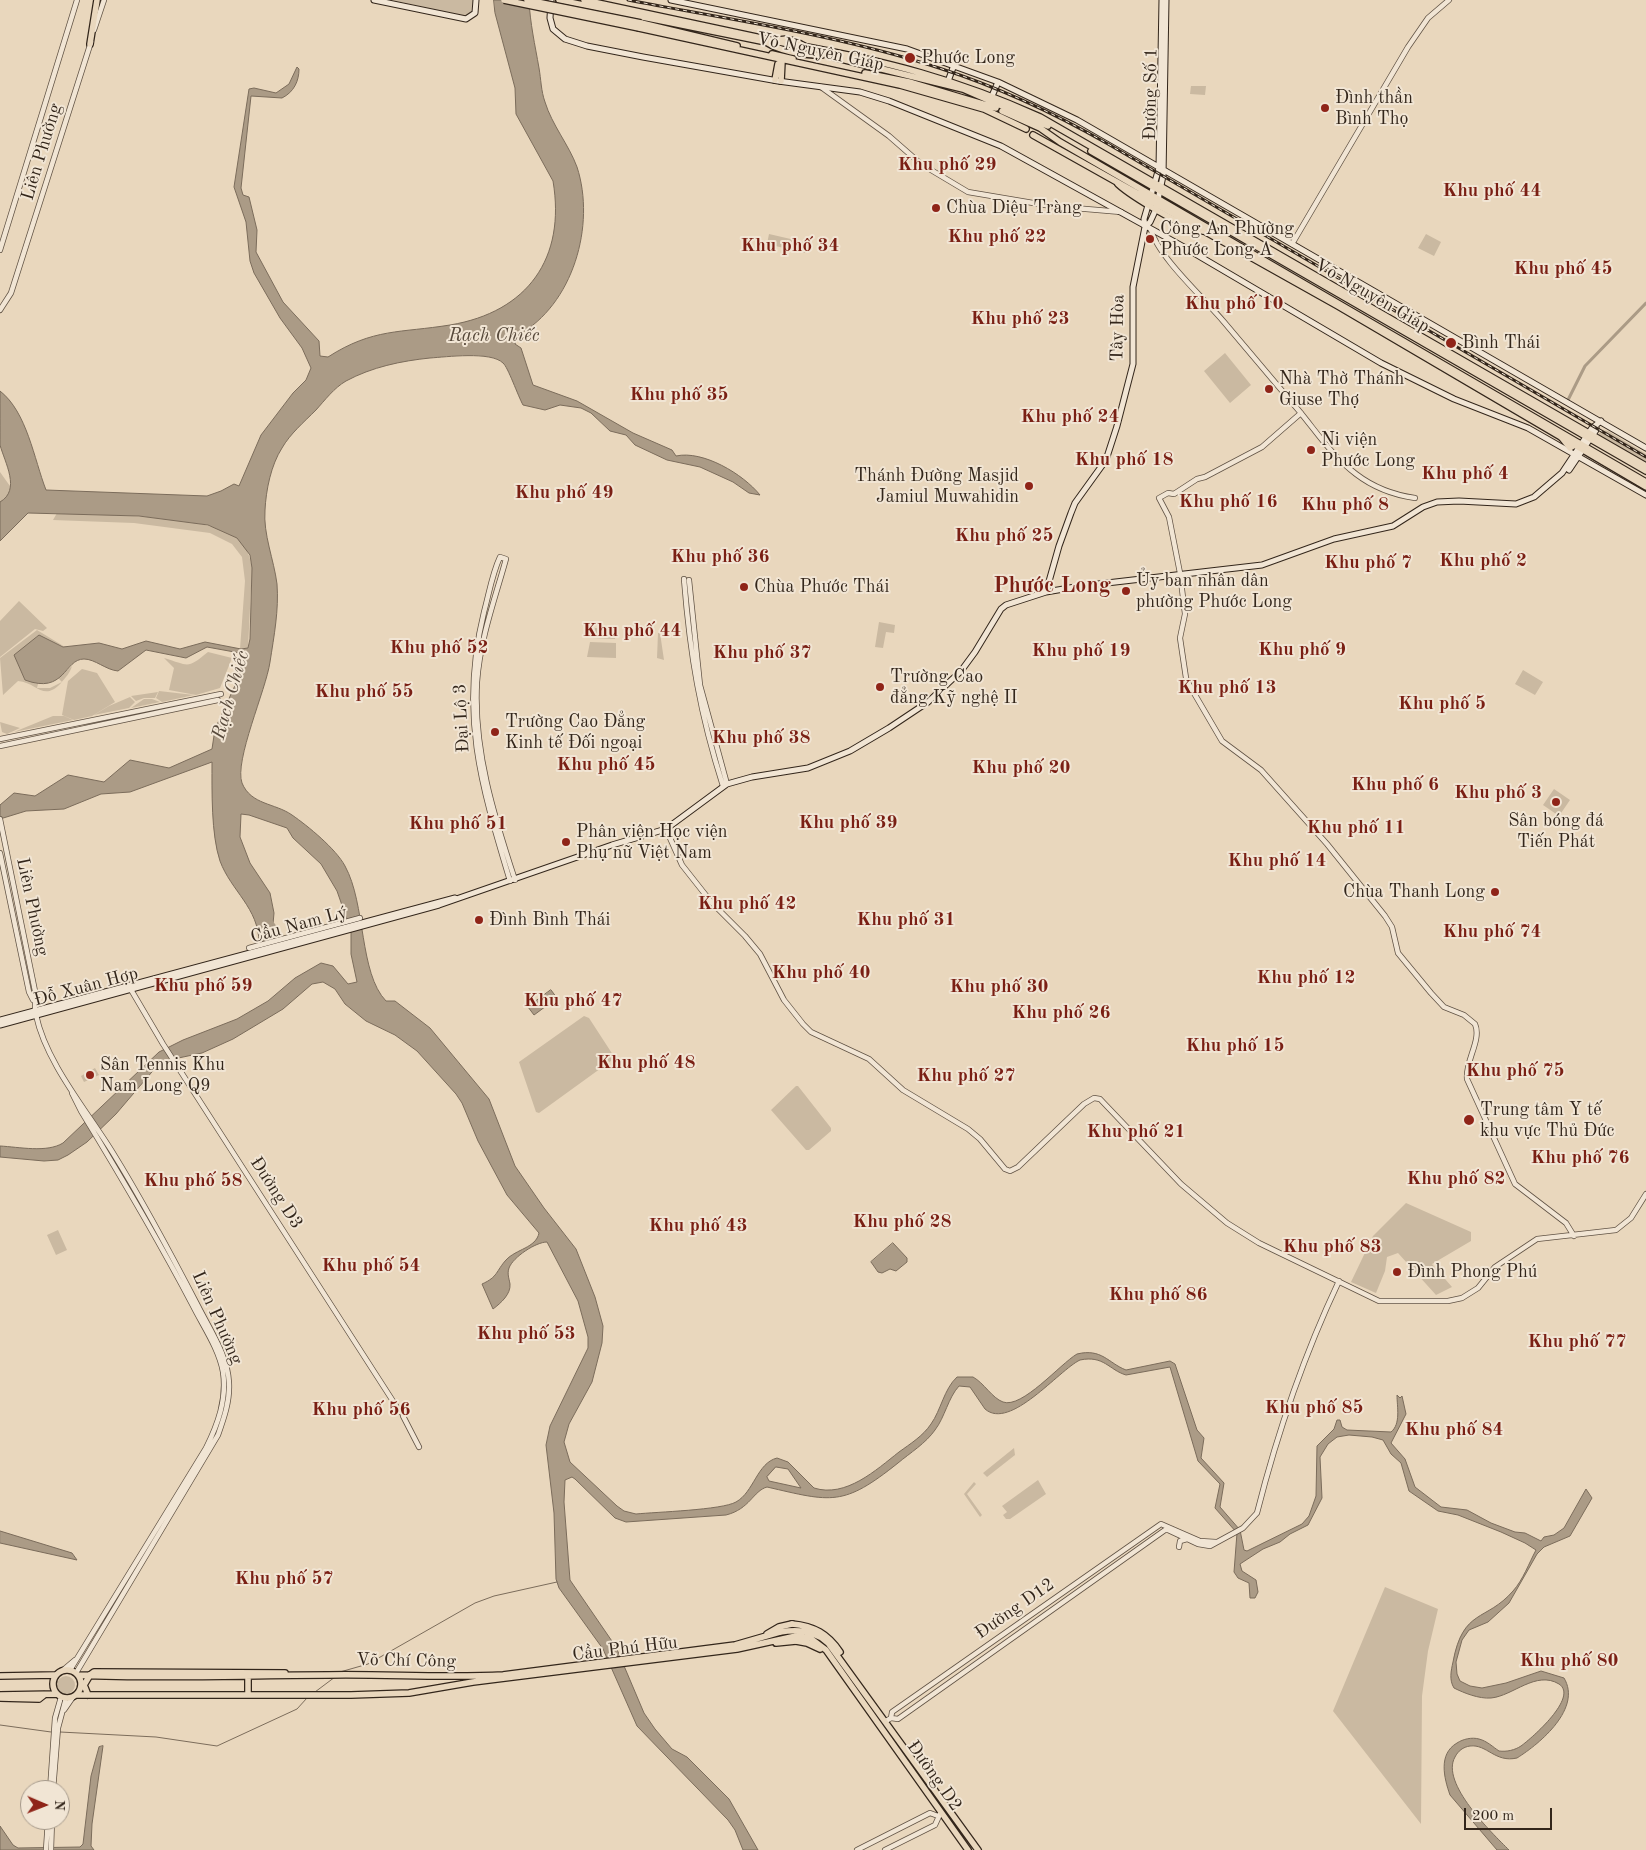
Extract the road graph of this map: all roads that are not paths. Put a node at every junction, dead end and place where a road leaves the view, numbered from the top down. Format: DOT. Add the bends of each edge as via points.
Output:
graph roads {
  1 [pos="77,0"];
  2 [pos="96,0"];
  3 [pos="104,0"];
  4 [pos="374,0"];
  5 [pos="476,0"];
  6 [pos="504,0"];
  7 [pos="527,0"];
  8 [pos="551,0"];
  9 [pos="559,0"];
  10 [pos="584,0"];
  11 [pos="671,0"];
  12 [pos="1162,0"];
  13 [pos="1166,0"];
  14 [pos="1449,0"];
  15 [pos="641,20"];
  16 [pos="751,34"];
  17 [pos="777,41"];
  18 [pos="763,42"];
  19 [pos="90,44"];
  20 [pos="804,46"];
  21 [pos="744,49"];
  22 [pos="842,52"];
  23 [pos="776,55"];
  24 [pos="822,55"];
  25 [pos="829,56"];
  26 [pos="790,58"];
  27 [pos="782,61"];
  28 [pos="858,62"];
  29 [pos="954,65"];
  30 [pos="778,81"];
  31 [pos="947,82"];
  32 [pos="998,82"];
  33 [pos="819,86"];
  34 [pos="971,88"];
  35 [pos="964,89"];
  36 [pos="992,96"];
  37 [pos="978,104"];
  38 [pos="984,109"];
  39 [pos="1019,126"];
  40 [pos="1032,133"];
  41 [pos="1058,144"];
  42 [pos="1161,168"];
  43 [pos="1155,186"];
  44 [pos="1161,190"];
  45 [pos="1151,201"];
  46 [pos="1158,205"];
  47 [pos="1177,210"];
  48 [pos="1121,212"];
  49 [pos="1183,220"];
  50 [pos="1145,227"];
  51 [pos="1151,230"];
  52 [pos="1203,231"];
  53 [pos="1292,244"];
  54 [pos="0,250"];
  55 [pos="1375,292"];
  56 [pos="8,298"];
  57 [pos="0,302"];
  58 [pos="1366,307"];
  59 [pos="0,310"];
  60 [pos="1300,413"];
  61 [pos="1601,421"];
  62 [pos="1590,435"];
  63 [pos="1580,446"];
  64 [pos="1646,448"];
  65 [pos="1577,458"];
  66 [pos="1601,461"];
  67 [pos="1610,461"];
  68 [pos="1646,466"];
  69 [pos="1646,471"];
  70 [pos="1646,482"];
  71 [pos="1646,487"];
  72 [pos="1646,497"];
  73 [pos="1415,498"];
  74 [pos="1180,573"];
  75 [pos="687,580"];
  76 [pos="1046,592"];
  77 [pos="220,694"];
  78 [pos="218,700"];
  79 [pos="162,708"];
  80 [pos="23,737"];
  81 [pos="1,738"];
  82 [pos="2,745"];
  83 [pos="0,751"];
  84 [pos="725,785"];
  85 [pos="0,820"];
  86 [pos="666,829"];
  87 [pos="0,853"];
  88 [pos="512,881"];
  89 [pos="360,918"];
  90 [pos="249,948"];
  91 [pos="208,966"];
  92 [pos="130,986"];
  93 [pos="34,1001"];
  94 [pos="36,1013"];
  95 [pos="0,1020"];
  96 [pos="0,1025"];
  97 [pos="1646,1194"];
  98 [pos="1574,1236"];
  99 [pos="1339,1281"];
  100 [pos="419,1447"];
  101 [pos="1189,1539"];
  102 [pos="1220,1541"];
  103 [pos="1179,1548"];
  104 [pos="131,1577"];
  105 [pos="760,1641"];
  106 [pos="84,1650"];
  107 [pos="62,1670"];
  108 [pos="76,1673"];
  109 [pos="0,1675"];
  110 [pos="54,1675"];
  111 [pos="90,1675"];
  112 [pos="294,1675"];
  113 [pos="518,1675"];
  114 [pos="44,1676"];
  115 [pos="248,1676"];
  116 [pos="248,1694"];
  117 [pos="44,1695"];
  118 [pos="88,1695"];
  119 [pos="265,1695"];
  120 [pos="59,1696"];
  121 [pos="76,1696"];
  122 [pos="0,1697"];
  123 [pos="881,1714"];
  124 [pos="59,1718"];
  125 [pos="889,1719"];
  126 [pos="879,1726"];
  127 [pos="56,1728"];
  128 [pos="53,1780"];
  129 [pos="942,1813"];
  130 [pos="48,1830"];
  131 [pos="51,1830"];
  132 [pos="49,1848"];
  133 [pos="857,1850"];
  134 [pos="885,1850"];
  135 [pos="968,1850"];
  136 [pos="978,1850"];
  1 -- 54 [label="street, Liên Phường"];
  2 -- 19 [label="main road"];
  3 -- 19 [label="street, Liên Phường"];
  4 -- 5 [label="main road" via="458,18 470,18 475,13"];
  6 -- 15 [label="main road, bridge"];
  7 -- 15 [label="main road, bridge"];
  8 -- 30 [label="main road" via="550,18 557,34 565,39 587,46"];
  9 -- 15 [label="main road"];
  10 -- 15 [label="main road"];
  11 -- 29 [label="main road" via="894,45"];
  12 -- 42 [label="main road, Đường Số 1"];
  13 -- 42 [label="main road, Đường Số 1"];
  14 -- 53 [label="street" via="1428,18 1413,40"];
  15 -- 16 [label="main road, Võ Nguyên Giáp"];
  15 -- 18 [label="main road, Võ Nguyên Giáp"];
  15 -- 21 [label="main road, Võ Nguyên Giáp"];
  16 -- 17 [label="main road, Võ Nguyên Giáp"];
  16 -- 18 [label="main road"];
  17 -- 18 [label="main road"];
  17 -- 20 [label="main road, Võ Nguyên Giáp"];
  17 -- 20 [label="main road, Võ Nguyên Giáp" via="783,38"];
  18 -- 24 [label="main road, Võ Nguyên Giáp" via="807,55"];
  19 -- 56 [label="street, Liên Phường"];
  20 -- 22 [label="main road, Võ Nguyên Giáp"];
  21 -- 23 [label="main road, Võ Nguyên Giáp"];
  21 -- 27 [label="main road, Võ Nguyên Giáp"];
  22 -- 28 [label="main road"];
  22 -- 31 [label="main road, Võ Nguyên Giáp" via="938,76"];
  23 -- 26 [label="main road, Võ Nguyên Giáp"];
  23 -- 27 [label="main road"];
  25 -- 28 [label="main road, Võ Nguyên Giáp"];
  26 -- 27 [label="main road"];
  26 -- 37 [label="main road, Võ Nguyên Giáp" via="908,82"];
  27 -- 30 [label="main road"];
  27 -- 38 [label="main road, Võ Nguyên Giáp" via="900,85"];
  28 -- 31 [label="main road, Võ Nguyên Giáp"];
  29 -- 31 [label="main road"];
  29 -- 32 [label="main road"];
  30 -- 33 [label="main road"];
  31 -- 34 [label="main road, Võ Nguyên Giáp"];
  31 -- 35 [label="main road, Võ Nguyên Giáp"];
  32 -- 36 [label="main road"];
  32 -- 42 [label="main road" via="1059,110"];
  33 -- 48 [label="main road" via="879,97 986,139"];
  33 -- 48 [label="street" via="889,136 921,164 968,192 1051,206"];
  34 -- 35 [label="main road"];
  34 -- 36 [label="main road, Võ Nguyên Giáp"];
  35 -- 43 [label="main road, Võ Nguyên Giáp" via="1044,124"];
  36 -- 43 [label="main road, Võ Nguyên Giáp" via="1040,117"];
  37 -- 38 [label="main road"];
  37 -- 41 [label="main road, Võ Nguyên Giáp" via="999,109 1040,128"];
  38 -- 39 [label="main road, Võ Nguyên Giáp"];
  39 -- 40 [label="main road, Võ Nguyên Giáp"];
  39 -- 40 [label="main road, Võ Nguyên Giáp"];
  40 -- 41 [label="main road"];
  41 -- 45 [label="main road, Võ Nguyên Giáp"];
  41 -- 45 [label="main road, Võ Nguyên Giáp"];
  42 -- 43 [label="main road, Đường Số 1"];
  42 -- 44 [label="main road, Đường Số 1"];
  42 -- 53 [label="main road"];
  43 -- 44 [label="main road, Võ Nguyên Giáp"];
  43 -- 45 [label="main road, Tây Hòa"];
  44 -- 46 [label="main road, Đường Số 1"];
  44 -- 58 [label="main road, Võ Nguyên Giáp"];
  45 -- 46 [label="main road"];
  45 -- 46 [label="main road"];
  45 -- 50 [label="main road, Tây Hòa" via="1144,219"];
  46 -- 47 [label="main road, Võ Nguyên Giáp" via="1165,203"];
  46 -- 49 [label="main road, Võ Nguyên Giáp"];
  46 -- 50 [label="main road, Tây Hòa"];
  46 -- 52 [label="main road, Võ Nguyên Giáp" via="1194,229"];
  47 -- 49 [label="main road"];
  47 -- 63 [label="main road, Võ Nguyên Giáp" via="1302,280"];
  48 -- 50 [label="main road"];
  49 -- 52 [label="main road, Võ Nguyên Giáp"];
  50 -- 51 [label="main road"];
  50 -- 76 [label="main road, Tây Hòa" via="1132,287 1133,364 1112,445 1101,469 1075,503 1058,546"];
  51 -- 60 [label="street" via="1153,238 1176,268"];
  51 -- 65 [label="main road" via="1381,363 1434,390 1518,423"];
  52 -- 63 [label="main road, Võ Nguyên Giáp"];
  53 -- 55 [label="main road"];
  55 -- 58 [label="main road"];
  55 -- 61 [label="main road"];
  56 -- 57 [label="street"];
  56 -- 59 [label="street, Liên Phường"];
  58 -- 62 [label="main road, Võ Nguyên Giáp"];
  60 -- 73 [label="street" via="1331,453 1357,476 1395,494"];
  60 -- 74 [label="street" via="1262,447 1174,494 1168,493 1159,498 1169,517"];
  61 -- 62 [label="main road"];
  61 -- 64 [label="main road"];
  62 -- 63 [label="main road"];
  62 -- 68 [label="main road, Võ Nguyên Giáp"];
  62 -- 69 [label="main road, Võ Nguyên Giáp"];
  63 -- 65 [label="main road"];
  63 -- 66 [label="main road, Võ Nguyên Giáp"];
  63 -- 67 [label="main road, Võ Nguyên Giáp"];
  65 -- 72 [label="main road"];
  65 -- 72 [label="main road"];
  65 -- 74 [label="main road" via="1568,471 1534,497 1513,505 1459,500 1437,502 1396,525 1334,539 1262,565 1230,571"];
  66 -- 67 [label="main road"];
  66 -- 71 [label="main road, Võ Nguyên Giáp"];
  67 -- 70 [label="main road, Võ Nguyên Giáp"];
  74 -- 76 [label="main road"];
  74 -- 98 [label="street" via="1185,614 1180,638 1186,678 1216,732 1227,746 1262,770 1327,844 1387,919 1398,953 1435,998 1446,1008 1464,1014 1474,1022 1476,1036 1467,1079 1514,1184 1566,1223"];
  75 -- 84 [label="street" via="696,686 708,739"];
  76 -- 84 [label="main road" via="1003,606 961,671 934,697 889,728 850,751 808,768"];
  77 -- 79 [label="street"];
  78 -- 79 [label="street"];
  79 -- 80 [label="street"];
  80 -- 81 [label="street"];
  80 -- 82 [label="street"];
  82 -- 83 [label="street"];
  84 -- 86 [label="main road"];
  85 -- 93 [label="street, Liên Phường" via="35,991"];
  86 -- 88 [label="main road"];
  86 -- 99 [label="street" via="682,865 712,904 760,954 784,1000 811,1032 869,1059 903,1090 968,1129 1004,1169 1010,1171 1018,1167 1089,1101 1100,1099 1181,1184 1227,1224"];
  87 -- 93 [label="street, Liên Phường" via="29,992"];
  88 -- 88 [label="street, Đại Lộ 3" via="486,782 478,710 477,681 481,654 506,559 500,557 488,594 476,653 472,711 483,787"];
  88 -- 91 [label="main road, Cầu Nam Lý"];
  89 -- 90 [label="street"];
  91 -- 92 [label="main road, Đỗ Xuân Hợp"];
  92 -- 94 [label="main road, Đỗ Xuân Hợp"];
  92 -- 100 [label="street, Đường D3" via="163,1044 401,1414"];
  93 -- 94 [label="street, Liên Phường"];
  94 -- 95 [label="main road, Đỗ Xuân Hợp"];
  94 -- 96 [label="main road, Đỗ Xuân Hợp"];
  94 -- 104 [label="street, Liên Phường" via="44,1038 83,1111 162,1242 223,1356 229,1383 229,1398 218,1434"];
  97 -- 98 [label="street" via="1631,1218 1616,1230"];
  98 -- 99 [label="street" via="1537,1239 1495,1267 1471,1294 1456,1300 1379,1301"];
  99 -- 102 [label="street" via="1298,1381 1257,1512 1243,1528"];
  101 -- 102 [label="street" via="1207,1546"];
  101 -- 103 [label="street" via="1181,1540"];
  101 -- 125 [label="street, Đường D12" via="1165,1530 898,1719"];
  102 -- 125 [label="street, Đường D12" via="1204,1542 1161,1524 892,1712"];
  104 -- 106 [label="street, Liên Phường"];
  104 -- 108 [label="street, Liên Phường"];
  105 -- 113 [label="main road, Cầu Phú Hữu" via="736,1647"];
  105 -- 123 [label="main road, Đường D2" via="780,1632 805,1631 825,1640"];
  105 -- 123 [label="main road, Đường D2" via="779,1627 792,1624 817,1630 834,1643"];
  105 -- 126 [label="main road, Đường D2" via="810,1638 826,1650"];
  106 -- 107 [label="street"];
  106 -- 108 [label="street, Liên Phường"];
  107 -- 108 [label="main road"];
  107 -- 110 [label="main road"];
  108 -- 111 [label="main road, Võ Chí Công"];
  108 -- 121 [label="main road" via="80,1687"];
  109 -- 114 [label="main road"];
  110 -- 114 [label="main road"];
  110 -- 120 [label="main road" via="50,1686"];
  111 -- 112 [label="main road, Võ Chí Công" via="94,1672 259,1672"];
  111 -- 115 [label="main road, Võ Chí Công"];
  111 -- 118 [label="main road" via="84,1685"];
  112 -- 113 [label="main road, Võ Chí Công"];
  112 -- 115 [label="main road, Võ Chí Công"];
  113 -- 119 [label="main road, Võ Chí Công" via="409,1693"];
  114 -- 117 [label="main road" via="50,1686"];
  115 -- 116 [label="main road"];
  116 -- 118 [label="main road, Võ Chí Công"];
  116 -- 119 [label="main road, Võ Chí Công"];
  117 -- 120 [label="main road"];
  117 -- 122 [label="main road"];
  118 -- 119 [label="main road, Võ Chí Công" via="93,1698"];
  118 -- 121 [label="main road, Võ Chí Công"];
  120 -- 121 [label="main road"];
  120 -- 124 [label="street"];
  120 -- 127 [label="street"];
  121 -- 124 [label="street"];
  123 -- 125 [label="main road, Đường D2"];
  124 -- 127 [label="street"];
  125 -- 126 [label="main road"];
  125 -- 129 [label="main road, Đường D2" via="896,1735 938,1797"];
  126 -- 129 [label="main road, Đường D2"];
  127 -- 128 [label="street"];
  129 -- 133 [label="street" via="930,1813"];
  129 -- 134 [label="street" via="935,1825"];
  129 -- 135 [label="main road, Đường D2"];
  129 -- 136 [label="main road, Đường D2" via="964,1828"];
  130 -- 132 [label="street"];
  131 -- 132 [label="street"];
}
